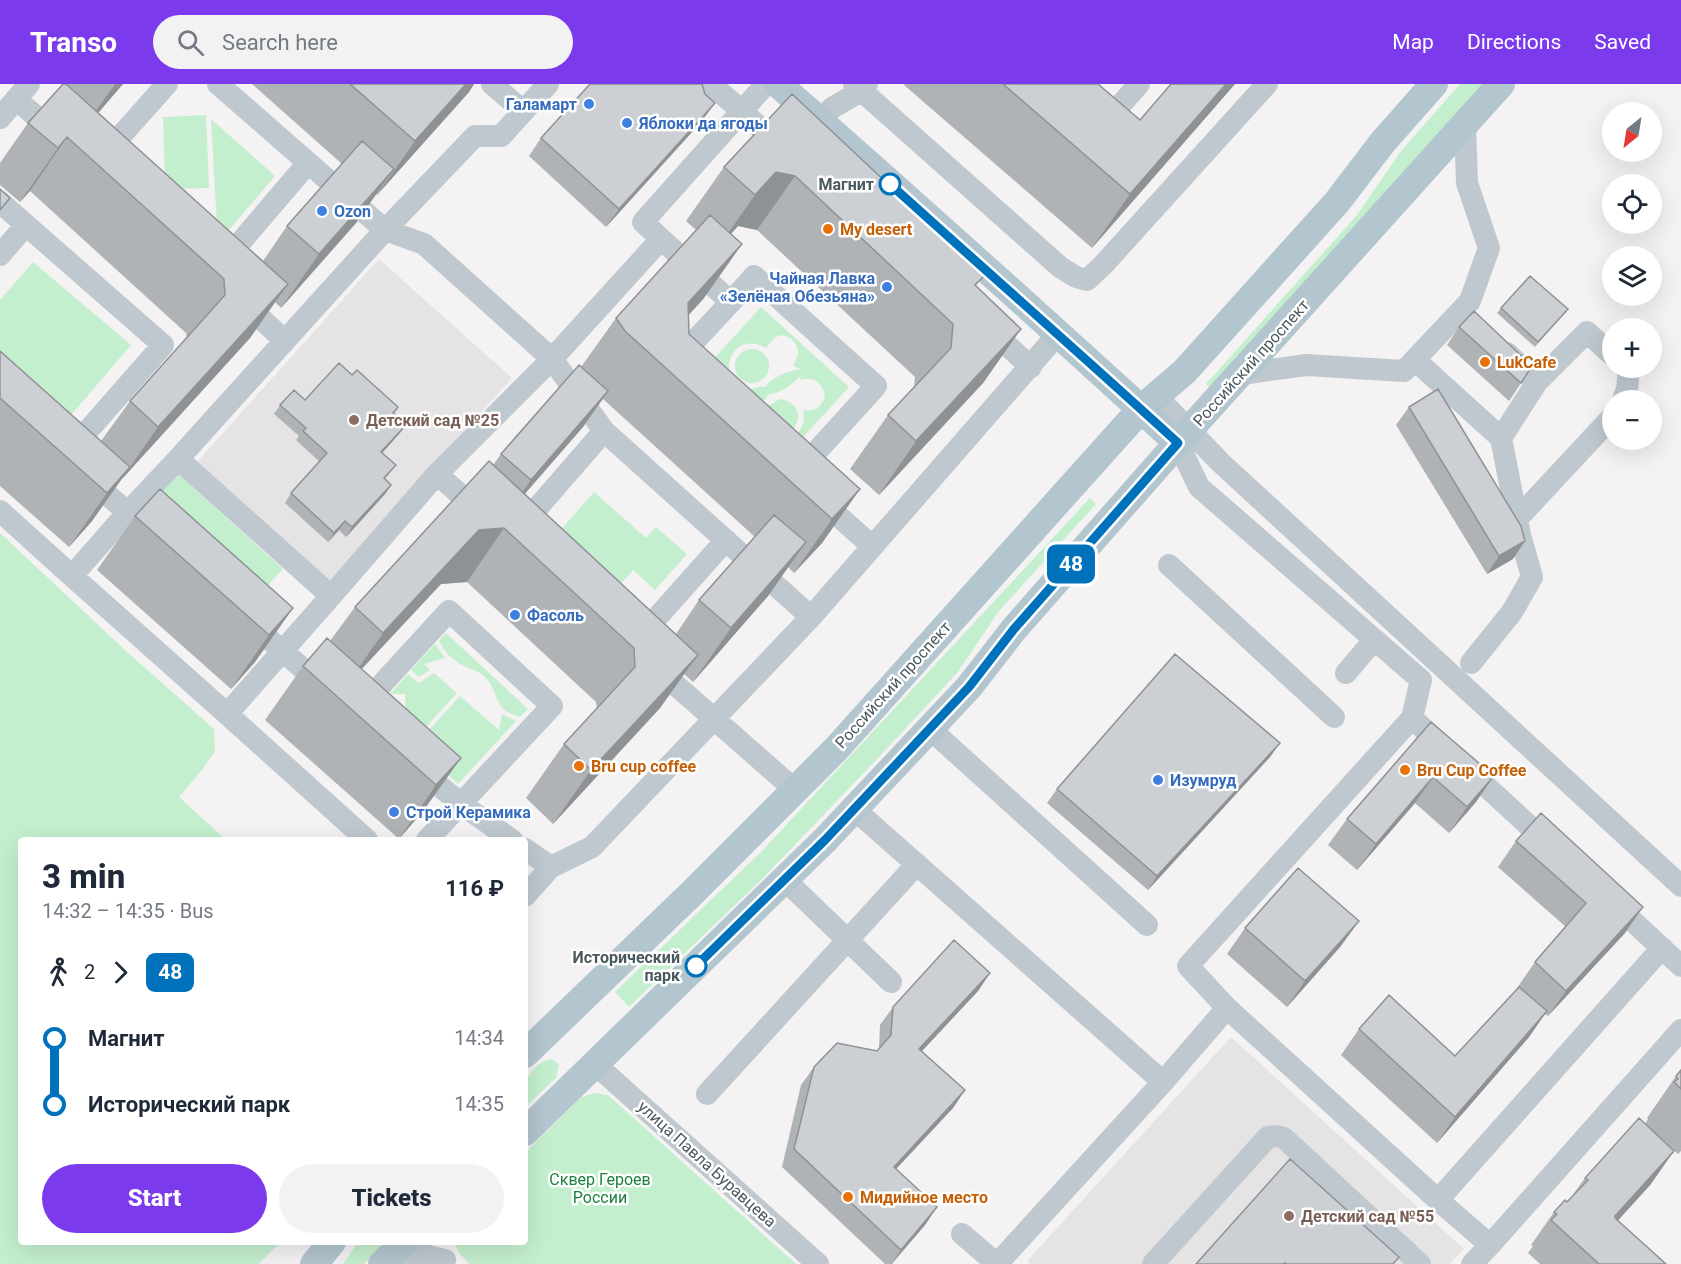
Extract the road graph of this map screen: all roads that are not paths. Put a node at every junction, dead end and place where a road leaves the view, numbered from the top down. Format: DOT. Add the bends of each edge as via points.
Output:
graph roads {
  1 [pos="167,84"];
  2 [pos="218,84"];
  3 [pos="492,84"];
  4 [pos="548,84"];
  5 [pos="711,84"];
  6 [pos="766,84"];
  7 [pos="778,84"];
  8 [pos="1139,84"];
  9 [pos="1267,84"];
  10 [pos="1434,84"];
  11 [pos="1501,84"];
  12 [pos="861,86"];
  13 [pos="23,92"];
  14 [pos="523,111"];
  15 [pos="742,111"];
  16 [pos="0,118"];
  17 [pos="820,121"];
  18 [pos="1078,122"];
  19 [pos="1466,124"];
  20 [pos="794,158"];
  21 [pos="308,163"];
  22 [pos="0,202"];
  23 [pos="26,225"];
  24 [pos="385,230"];
  25 [pos="662,239"];
  26 [pos="0,255"];
  27 [pos="731,302"];
  28 [pos="1461,310"];
  29 [pos="970,312"];
  30 [pos="1478,326"];
  31 [pos="1057,335"];
  32 [pos="285,341"];
  33 [pos="1495,342"];
  34 [pos="1602,346"];
  35 [pos="552,358"];
  36 [pos="1415,360"];
  37 [pos="1031,367"];
  38 [pos="1241,374"];
  39 [pos="690,381"];
  40 [pos="1537,382"];
  41 [pos="1148,402"];
  42 [pos="1602,428"];
  43 [pos="604,431"];
  44 [pos="1184,436"];
  45 [pos="1501,438"];
  46 [pos="178,459"];
  47 [pos="777,460"];
  48 [pos="437,474"];
  49 [pos="794,476"];
  50 [pos="0,511"];
  51 [pos="128,512"];
  52 [pos="1517,519"];
  53 [pos="726,540"];
  54 [pos="872,546"];
  55 [pos="171,551"];
  56 [pos="1169,566"];
  57 [pos="72,576"];
  58 [pos="331,596"];
  59 [pos="231,605"];
  60 [pos="811,617"];
  61 [pos="614,631"];
  62 [pos="1374,640"];
  63 [pos="632,646"];
  64 [pos="283,652"];
  65 [pos="1438,663"];
  66 [pos="1471,663"];
  67 [pos="1346,673"];
  68 [pos="1421,680"];
  69 [pos="227,714"];
  70 [pos="1334,717"];
  71 [pos="1412,718"];
  72 [pos="715,720"];
  73 [pos="930,729"];
  74 [pos="402,755"];
  75 [pos="795,790"];
  76 [pos="461,804"];
  77 [pos="854,809"];
  78 [pos="364,837"];
  79 [pos="430,837"];
  80 [pos="508,837"];
  81 [pos="528,851"];
  82 [pos="1567,861"];
  83 [pos="916,864"];
  84 [pos="550,867"];
  85 [pos="784,879"];
  86 [pos="1593,884"];
  87 [pos="1681,886"];
  88 [pos="528,893"];
  89 [pos="1147,925"];
  90 [pos="848,939"];
  91 [pos="1662,948"];
  92 [pos="1681,966"];
  93 [pos="891,982"];
  94 [pos="1227,1008"];
  95 [pos="1681,1030"];
  96 [pos="528,1051"];
  97 [pos="595,1064"];
  98 [pos="1163,1082"];
  99 [pos="706,1094"];
  100 [pos="528,1129"];
  101 [pos="1438,1200"];
  102 [pos="962,1234"];
  103 [pos="330,1245"];
  104 [pos="402,1245"];
  105 [pos="443,1255"];
  106 [pos="1484,1257"];
  107 [pos="314,1264"];
  108 [pos="382,1264"];
  109 [pos="398,1264"];
  110 [pos="818,1264"];
  111 [pos="997,1264"];
  112 [pos="1153,1264"];
  113 [pos="1419,1264"];
  1 -- 13 [label="street" via="88,163"];
  2 -- 21 [label="street"];
  3 -- 14 [label="street"];
  4 -- 14 [label="street"];
  5 -- 15 [label="street"];
  6 -- 15 [label="street"];
  7 -- 17 [label="main road"];
  8 -- 18 [label="street" via="1095,133"];
  9 -- 12 [label="street" via="1087,280 1060,267"];
  10 -- 41 [label="main road, Российский проспект" via="1337,202 1185,371"];
  11 -- 19 [label="main road, Российский проспект"];
  12 -- 17 [label="street"];
  13 -- 16 [label="street"];
  14 -- 24 [label="street" via="501,136 476,135"];
  15 -- 20 [label="street"];
  15 -- 25 [label="street" via="643,222"];
  17 -- 31 [label="main road"];
  19 -- 28 [label="street" via="1467,183 1489,248 1470,301"];
  19 -- 38 [label="main road, Российский проспект"];
  21 -- 24 [label="street"];
  21 -- 32 [label="street" via="208,271"];
  22 -- 23 [label="street"];
  23 -- 26 [label="street"];
  23 -- 51 [label="street" via="162,345 57,450"];
  24 -- 32 [label="street"];
  24 -- 35 [label="street" via="424,244"];
  25 -- 27 [label="street"];
  25 -- 35 [label="street"];
  27 -- 39 [label="street" via="673,365"];
  27 -- 49 [label="street" via="754,276 876,386"];
  28 -- 30 [label="street"];
  28 -- 36 [label="street"];
  29 -- 37 [label="street"];
  31 -- 37 [label="street"];
  31 -- 41 [label="main road" via="1117,386"];
  32 -- 46 [label="street"];
  33 -- 40 [label="street"];
  34 -- 40 [label="street" via="1587,332"];
  35 -- 43 [label="street"];
  35 -- 48 [label="street"];
  36 -- 38 [label="street" via="1404,371 1306,365"];
  36 -- 45 [label="street"];
  37 -- 54 [label="street"];
  38 -- 44 [label="main road, Российский проспект"];
  40 -- 45 [label="street"];
  41 -- 44 [label="main road"];
  41 -- 75 [label="main road, Российский проспект"];
  42 -- 52 [label="street"];
  43 -- 48 [label="street" via="515,543"];
  43 -- 53 [label="street"];
  44 -- 62 [label="street" via="1199,487"];
  44 -- 65 [label="street" via="1221,463"];
  44 -- 73 [label="main road, Российский проспект"];
  45 -- 52 [label="street"];
  46 -- 51 [label="street"];
  46 -- 58 [label="street"];
  47 -- 49 [label="street"];
  48 -- 58 [label="street"];
  49 -- 54 [label="street"];
  50 -- 57 [label="street"];
  51 -- 55 [label="street"];
  51 -- 57 [label="street"];
  52 -- 66 [label="street" via="1532,577 1512,612"];
  53 -- 60 [label="street"];
  53 -- 63 [label="street"];
  54 -- 60 [label="street"];
  56 -- 70 [label="street"];
  57 -- 69 [label="street"];
  58 -- 64 [label="street"];
  59 -- 64 [label="street"];
  60 -- 72 [label="street"];
  61 -- 63 [label="street"];
  62 -- 67 [label="street"];
  62 -- 68 [label="street"];
  63 -- 72 [label="street"];
  64 -- 69 [label="street"];
  64 -- 76 [label="street" via="363,720 449,611 552,706"];
  65 -- 68 [label="street"];
  65 -- 87 [label="street"];
  68 -- 71 [label="street"];
  69 -- 78 [label="street"];
  71 -- 82 [label="street"];
  71 -- 94 [label="street" via="1188,966"];
  72 -- 75 [label="street"];
  72 -- 84 [label="street" via="592,847"];
  73 -- 77 [label="main road, Российский проспект"];
  73 -- 89 [label="street"];
  74 -- 76 [label="street"];
  75 -- 96 [label="main road, Российский проспект"];
  76 -- 79 [label="street"];
  76 -- 80 [label="street"];
  77 -- 83 [label="street"];
  77 -- 85 [label="main road, Российский проспект"];
  81 -- 84 [label="street"];
  83 -- 90 [label="street"];
  83 -- 98 [label="street"];
  84 -- 88 [label="street"];
  85 -- 90 [label="street"];
  85 -- 97 [label="main road, Российский проспект"];
  86 -- 91 [label="street"];
  90 -- 93 [label="street"];
  90 -- 99 [label="street"];
  91 -- 92 [label="street"];
  91 -- 101 [label="street"];
  94 -- 98 [label="street"];
  94 -- 101 [label="street"];
  95 -- 106 [label="street"];
  97 -- 100 [label="main road, Российский проспект"];
  97 -- 110 [label="street, улица Павла Буравцева"];
  98 -- 111 [label="street"];
  101 -- 106 [label="street"];
  102 -- 111 [label="street"];
  103 -- 107 [label="main road"];
  104 -- 108 [label="main road"];
  105 -- 109 [label="street" via="416,1254"];
  112 -- 113 [label="street" via="1268,1137 1277,1136 1284,1138"];
}
